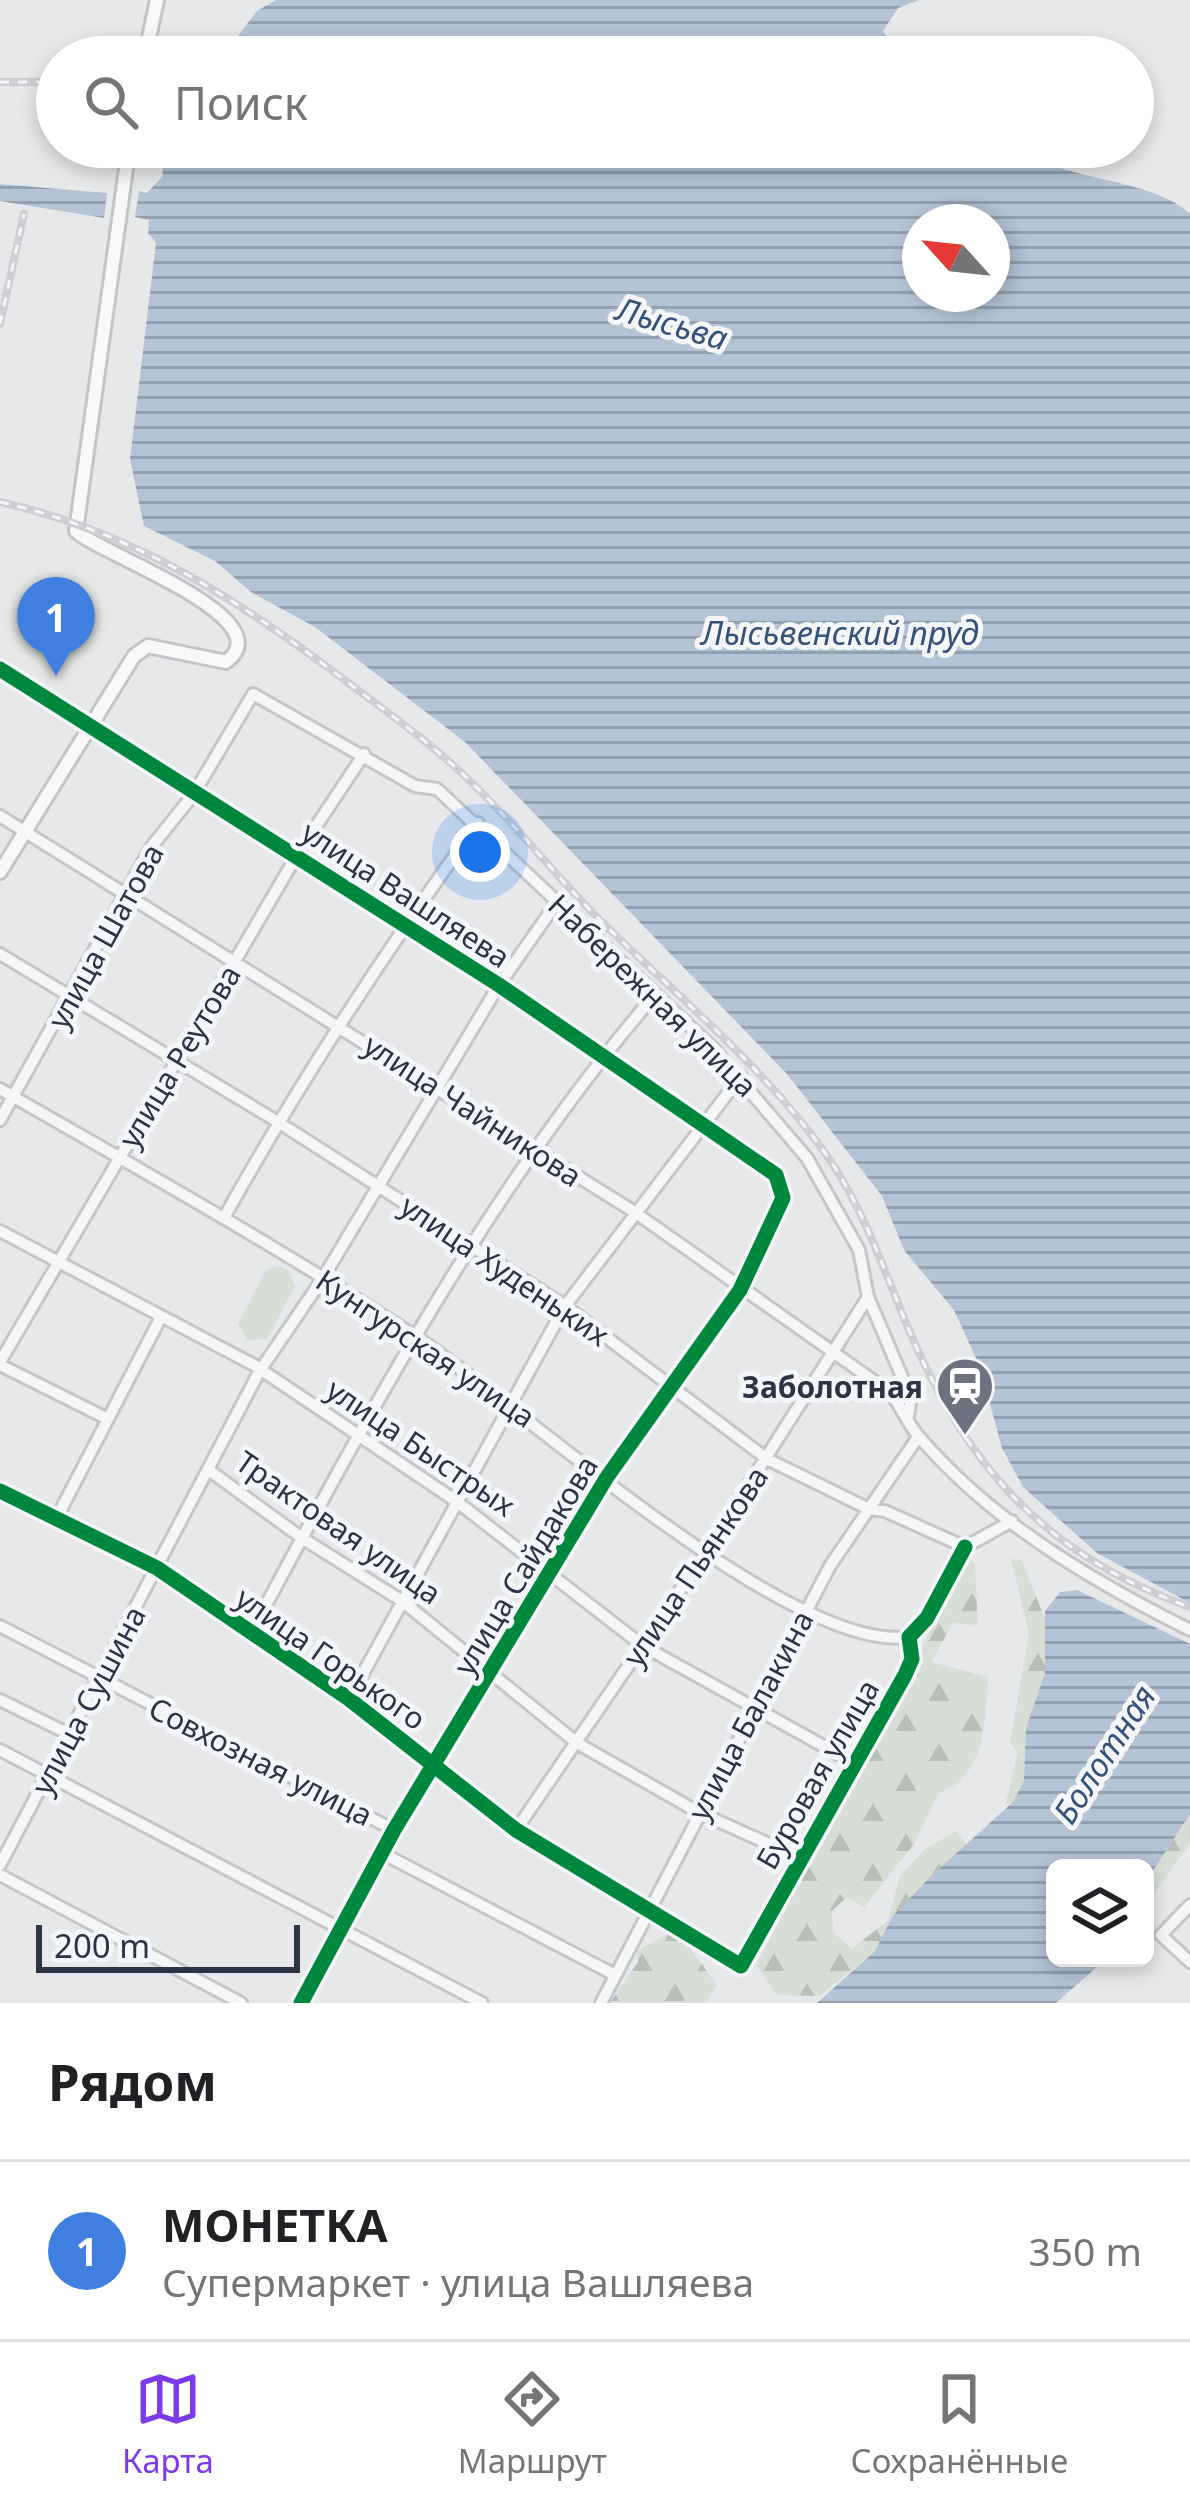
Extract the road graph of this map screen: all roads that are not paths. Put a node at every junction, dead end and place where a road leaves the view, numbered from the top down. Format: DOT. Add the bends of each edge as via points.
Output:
graph roads {
  1 [pos="157,0"];
  2 [pos="149,36"];
  3 [pos="126,168"];
  4 [pos="1,670"];
  5 [pos="254,694"];
  6 [pos="89,724"];
  7 [pos="364,754"];
  8 [pos="194,795"];
  9 [pos="0,816"];
  10 [pos="478,823"];
  11 [pos="25,831"];
  12 [pos="297,855"];
  13 [pos="0,872"];
  14 [pos="128,895"];
  15 [pos="557,902"];
  16 [pos="403,926"];
  17 [pos="0,954"];
  18 [pos="235,962"];
  19 [pos="499,985"];
  20 [pos="71,997"];
  21 [pos="653,997"];
  22 [pos="340,1025"];
  23 [pos="602,1056"];
  24 [pos="174,1064"];
  25 [pos="741,1076"];
  26 [pos="438,1086"];
  27 [pos="0,1089"];
  28 [pos="14,1097"];
  29 [pos="0,1120"];
  30 [pos="278,1122"];
  31 [pos="700,1124"];
  32 [pos="537,1151"];
  33 [pos="117,1160"];
  34 [pos="776,1175"];
  35 [pos="379,1185"];
  36 [pos="633,1211"];
  37 [pos="226,1214"];
  38 [pos="0,1231"];
  39 [pos="474,1248"];
  40 [pos="58,1262"];
  41 [pos="323,1278"];
  42 [pos="740,1290"];
  43 [pos="868,1298"];
  44 [pos="566,1306"];
  45 [pos="161,1317"];
  46 [pos="418,1338"];
  47 [pos="834,1354"];
  48 [pos="0,1363"];
  49 [pos="259,1372"];
  50 [pos="673,1388"];
  51 [pos="509,1402"];
  52 [pos="908,1416"];
  53 [pos="106,1418"];
  54 [pos="360,1437"];
  55 [pos="918,1437"];
  56 [pos="767,1459"];
  57 [pos="210,1471"];
  58 [pos="607,1477"];
  59 [pos="0,1491"];
  60 [pos="456,1501"];
  61 [pos="868,1509"];
  62 [pos="56,1519"];
  63 [pos="1012,1521"];
  64 [pos="302,1538"];
  65 [pos="965,1547"];
  66 [pos="704,1556"];
  67 [pos="157,1568"];
  68 [pos="551,1570"];
  69 [pos="402,1601"];
  70 [pos="804,1612"];
  71 [pos="0,1626"];
  72 [pos="1190,1630"];
  73 [pos="251,1633"];
  74 [pos="908,1637"];
  75 [pos="643,1646"];
  76 [pos="494,1672"];
  77 [pos="101,1678"];
  78 [pos="349,1699"];
  79 [pos="0,1700"];
  80 [pos="753,1709"];
  81 [pos="71,1736"];
  82 [pos="578,1743"];
  83 [pos="0,1750"];
  84 [pos="854,1763"];
  85 [pos="435,1766"];
  86 [pos="49,1775"];
  87 [pos="698,1812"];
  88 [pos="394,1830"];
  89 [pos="516,1830"];
  90 [pos="382,1853"];
  91 [pos="800,1858"];
  92 [pos="0,1865"];
  93 [pos="0,1875"];
  94 [pos="1190,1905"];
  95 [pos="650,1909"];
  96 [pos="340,1928"];
  97 [pos="1190,1962"];
  98 [pos="741,1966"];
  99 [pos="615,1975"];
  100 [pos="241,2003"];
  101 [pos="301,2003"];
  102 [pos="482,2003"];
  103 [pos="601,2003"];
  1 -- 2 [label="main road"];
  3 -- 6 [label="main road" via="76,531 208,606 240,641 237,654 218,663 148,646 113,682"];
  4 -- 6 [label="street, улица Вашляева"];
  5 -- 7 [label="street, Набережная улица"];
  5 -- 8 [label="street, улица Шатова"];
  6 -- 8 [label="street, улица Вашляева"];
  6 -- 11 [label="main road"];
  7 -- 10 [label="street, Набережная улица" via="436,790"];
  7 -- 12 [label="street, улица Реутова"];
  8 -- 12 [label="street, улица Вашляева"];
  8 -- 14 [label="street, улица Шатова" via="152,847"];
  9 -- 11 [label="street, улица Чайникова"];
  10 -- 15 [label="street, Набережная улица"];
  10 -- 16 [label="street"];
  11 -- 13 [label="main road"];
  11 -- 14 [label="street, улица Чайникова"];
  12 -- 16 [label="street, улица Вашляева"];
  12 -- 18 [label="street, улица Реутова"];
  14 -- 18 [label="street, улица Чайникова"];
  14 -- 20 [label="street, улица Шатова"];
  15 -- 19 [label="street"];
  15 -- 21 [label="street, Набережная улица"];
  16 -- 19 [label="street, улица Вашляева"];
  16 -- 22 [label="street"];
  17 -- 20 [label="street, улица Худеньких"];
  18 -- 22 [label="street, улица Чайникова"];
  18 -- 24 [label="street, улица Реутова"];
  19 -- 23 [label="street, улица Вашляева"];
  19 -- 26 [label="street"];
  20 -- 24 [label="street, улица Худеньких"];
  20 -- 28 [label="street, улица Шатова"];
  21 -- 23 [label="street"];
  21 -- 25 [label="street, Набережная улица"];
  22 -- 26 [label="street, улица Чайникова"];
  22 -- 30 [label="street"];
  23 -- 31 [label="street, улица Вашляева"];
  23 -- 32 [label="street"];
  24 -- 30 [label="street, улица Худеньких"];
  24 -- 33 [label="street, улица Реутова"];
  25 -- 31 [label="street"];
  25 -- 43 [label="street, Набережная улица" via="837,1208 859,1250"];
  26 -- 32 [label="street, улица Чайникова"];
  26 -- 35 [label="street"];
  27 -- 28 [label="street, Кунгурская улица"];
  28 -- 29 [label="street, улица Шатова"];
  28 -- 33 [label="street, Кунгурская улица"];
  30 -- 35 [label="street, улица Худеньких"];
  30 -- 37 [label="street"];
  31 -- 34 [label="street, улица Вашляева"];
  31 -- 36 [label="street"];
  32 -- 36 [label="street, улица Чайникова"];
  32 -- 39 [label="street"];
  33 -- 37 [label="street, Кунгурская улица"];
  33 -- 40 [label="street, улица Реутова"];
  34 -- 42 [label="street, улица Сайдакова" via="784,1198 778,1218"];
  35 -- 39 [label="street, улица Худеньких"];
  35 -- 41 [label="street"];
  36 -- 42 [label="street, улица Чайникова"];
  36 -- 44 [label="street"];
  37 -- 41 [label="street, Кунгурская улица"];
  38 -- 40 [label="street, улица Быстрых"];
  39 -- 44 [label="street, улица Худеньких"];
  39 -- 46 [label="street"];
  40 -- 45 [label="street, улица Быстрых"];
  40 -- 48 [label="street, улица Реутова"];
  41 -- 46 [label="street, Кунгурская улица"];
  41 -- 49 [label="street"];
  42 -- 47 [label="street, улица Чайникова"];
  42 -- 50 [label="street, улица Сайдакова"];
  43 -- 47 [label="street, улица Пьянкова"];
  43 -- 52 [label="street, Набережная улица" via="910,1397"];
  44 -- 50 [label="street, улица Худеньких"];
  44 -- 51 [label="street"];
  45 -- 49 [label="street, улица Быстрых"];
  45 -- 53 [label="street"];
  46 -- 51 [label="street, Кунгурская улица"];
  46 -- 54 [label="street"];
  47 -- 52 [label="street, улица Чайникова" via="891,1393"];
  47 -- 56 [label="street, улица Пьянкова"];
  48 -- 53 [label="street"];
  49 -- 54 [label="street, улица Быстрых"];
  49 -- 57 [label="street, улица Сушина"];
  50 -- 56 [label="street, улица Худеньких"];
  50 -- 58 [label="street, улица Сайдакова"];
  51 -- 58 [label="street, Кунгурская улица"];
  51 -- 60 [label="street"];
  52 -- 55 [label="street, улица Чайникова"];
  53 -- 62 [label="street"];
  54 -- 60 [label="street, улица Быстрых"];
  54 -- 64 [label="street"];
  55 -- 61 [label="street, улица Балакина"];
  55 -- 63 [label="street"];
  56 -- 61 [label="street, улица Худеньких"];
  56 -- 66 [label="street, улица Пьянкова"];
  57 -- 64 [label="street, Трактовая улица"];
  57 -- 67 [label="street, улица Сушина"];
  58 -- 66 [label="street, Кунгурская улица"];
  58 -- 68 [label="street, улица Сайдакова"];
  59 -- 62 [label="street, улица Горького"];
  60 -- 68 [label="street, улица Быстрых"];
  60 -- 69 [label="street"];
  61 -- 65 [label="street, улица Худеньких"];
  61 -- 70 [label="street, улица Балакина"];
  62 -- 67 [label="street, улица Горького"];
  63 -- 65 [label="street"];
  63 -- 72 [label="street" via="1115,1593"];
  64 -- 69 [label="street, Трактовая улица"];
  64 -- 73 [label="street"];
  65 -- 74 [label="street, Буровая улица"];
  66 -- 70 [label="street, Кунгурская улица"];
  66 -- 75 [label="street, улица Пьянкова"];
  67 -- 73 [label="street, улица Горького"];
  67 -- 77 [label="street, улица Сушина"];
  68 -- 75 [label="street, улица Быстрых"];
  68 -- 76 [label="street, улица Сайдакова"];
  69 -- 76 [label="street, Трактовая улица"];
  69 -- 78 [label="street"];
  70 -- 74 [label="street, Кунгурская улица" via="890,1640"];
  70 -- 80 [label="street, улица Балакина"];
  71 -- 77 [label="street, Совхозная улица"];
  73 -- 78 [label="street, улица Горького"];
  74 -- 84 [label="street, Буровая улица" via="912,1659"];
  75 -- 80 [label="street, улица Быстрых"];
  75 -- 82 [label="street, улица Пьянкова"];
  76 -- 82 [label="street, Трактовая улица"];
  76 -- 85 [label="street, улица Сайдакова"];
  77 -- 81 [label="street, улица Сушина"];
  77 -- 88 [label="street, Совхозная улица"];
  78 -- 85 [label="street, улица Горького"];
  79 -- 81 [label="street"];
  80 -- 84 [label="street, улица Быстрых"];
  80 -- 87 [label="street, улица Балакина"];
  81 -- 86 [label="street, улица Сушина"];
  82 -- 87 [label="street, Трактовая улица"];
  82 -- 89 [label="street, улица Пьянкова"];
  83 -- 86 [label="street"];
  84 -- 91 [label="street, Буровая улица"];
  85 -- 88 [label="street, улица Сайдакова"];
  85 -- 89 [label="street, улица Горького"];
  86 -- 92 [label="street, улица Сушина"];
  86 -- 96 [label="street"];
  87 -- 91 [label="street, Трактовая улица"];
  87 -- 95 [label="street, улица Балакина"];
  88 -- 90 [label="street, улица Сайдакова"];
  89 -- 95 [label="street, улица Горького"];
  90 -- 96 [label="street, улица Сайдакова"];
  90 -- 99 [label="street, Совхозная улица"];
  91 -- 98 [label="street, Буровая улица"];
  93 -- 100 [label="street"];
  94 -- 97 [label="street" via="1161,1935"];
  95 -- 98 [label="street, улица Горького"];
  95 -- 99 [label="street, улица Балакина"];
  96 -- 101 [label="street, улица Сайдакова"];
  96 -- 102 [label="street"];
  99 -- 103 [label="street, улица Балакина"];
}
